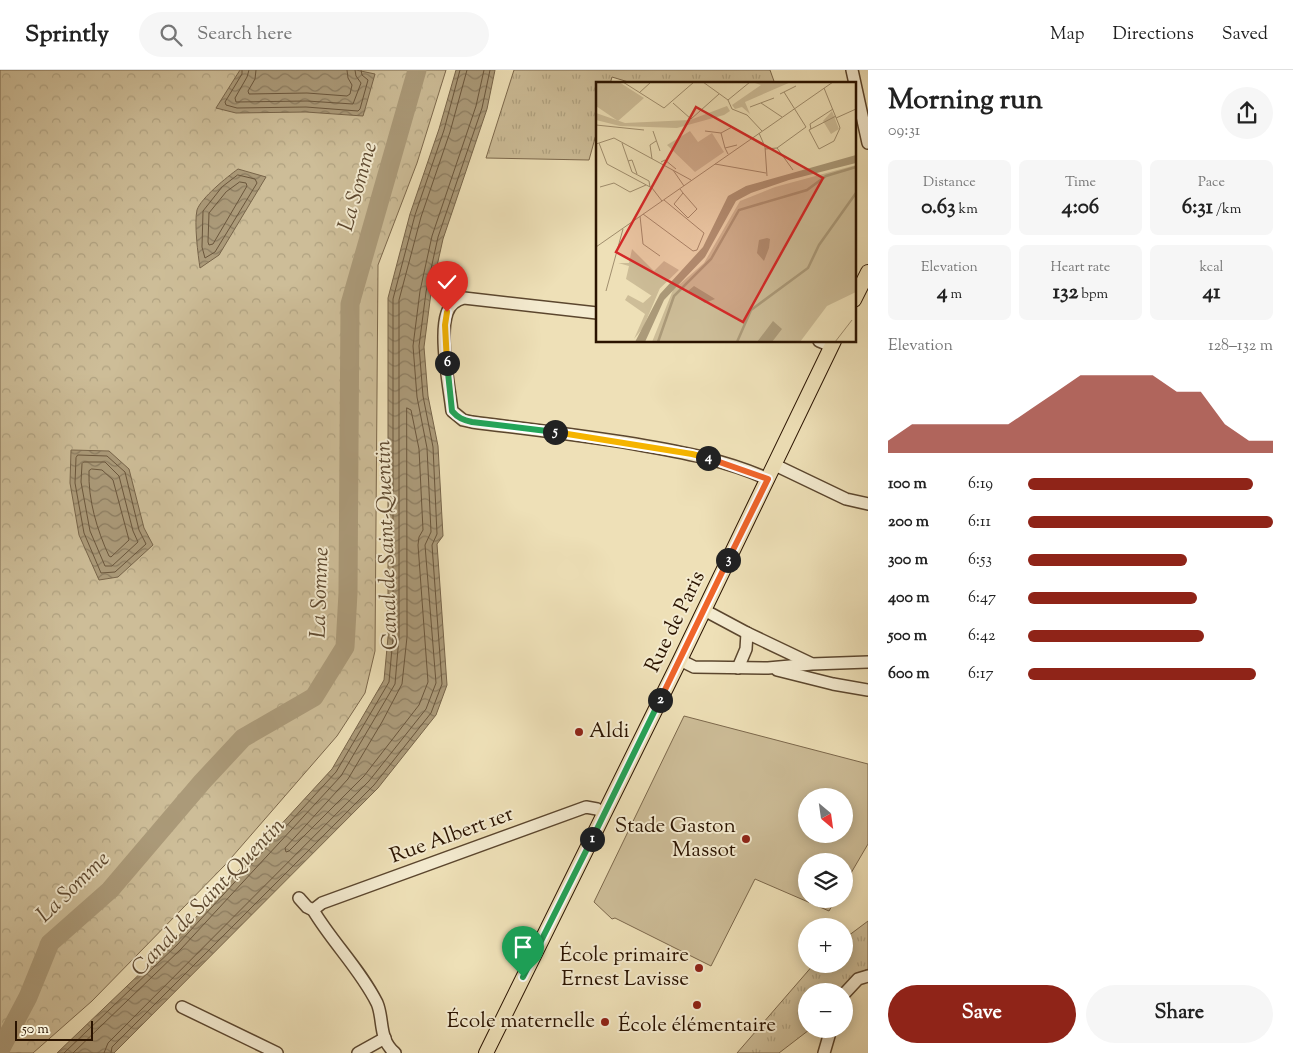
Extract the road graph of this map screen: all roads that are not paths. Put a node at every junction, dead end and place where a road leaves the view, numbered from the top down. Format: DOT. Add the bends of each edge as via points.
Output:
graph roads {
  1 [pos="856,88"];
  2 [pos="868,142"];
  3 [pos="868,272"];
  4 [pos="856,296"];
  5 [pos="596,313"];
  6 [pos="828,343"];
  7 [pos="775,465"];
  8 [pos="768,479"];
  9 [pos="868,504"];
  10 [pos="704,610"];
  11 [pos="747,633"];
  12 [pos="680,660"];
  13 [pos="868,662"];
  14 [pos="812,664"];
  15 [pos="738,668"];
  16 [pos="768,668"];
  17 [pos="868,690"];
  18 [pos="604,814"];
  19 [pos="299,898"];
  20 [pos="313,910"];
  21 [pos="868,976"];
  22 [pos="853,984"];
  23 [pos="182,1007"];
  24 [pos="385,1038"];
  25 [pos="828,1038"];
  26 [pos="277,1053"];
  27 [pos="358,1053"];
  28 [pos="396,1053"];
  29 [pos="486,1053"];
  30 [pos="824,1053"];
  1 -- 2 [label="street"];
  3 -- 4 [label="main road"];
  5 -- 8 [label="street" via="464,298 453,303 447,312 445,325 452,411 463,420 692,454"];
  6 -- 7 [label="main road, Rue de Paris"];
  7 -- 8 [label="main road, Rue de Paris"];
  7 -- 9 [label="street" via="846,499"];
  8 -- 10 [label="main road, Rue de Paris"];
  10 -- 11 [label="street"];
  10 -- 12 [label="main road, Rue de Paris"];
  11 -- 14 [label="street"];
  11 -- 15 [label="street" via="746,649"];
  12 -- 15 [label="street" via="694,667"];
  12 -- 18 [label="main road, Rue de Paris"];
  13 -- 14 [label="street"];
  14 -- 16 [label="street"];
  15 -- 16 [label="street"];
  16 -- 17 [label="street"];
  18 -- 20 [label="street, Rue Albert 1er" via="586,806 322,903"];
  18 -- 29 [label="main road, Rue de Paris"];
  19 -- 20 [label="street"];
  20 -- 24 [label="street" via="378,1006"];
  21 -- 22 [label="street"];
  23 -- 26 [label="street"];
  24 -- 27 [label="street"];
  24 -- 28 [label="street"];
  25 -- 30 [label="street"];
}
